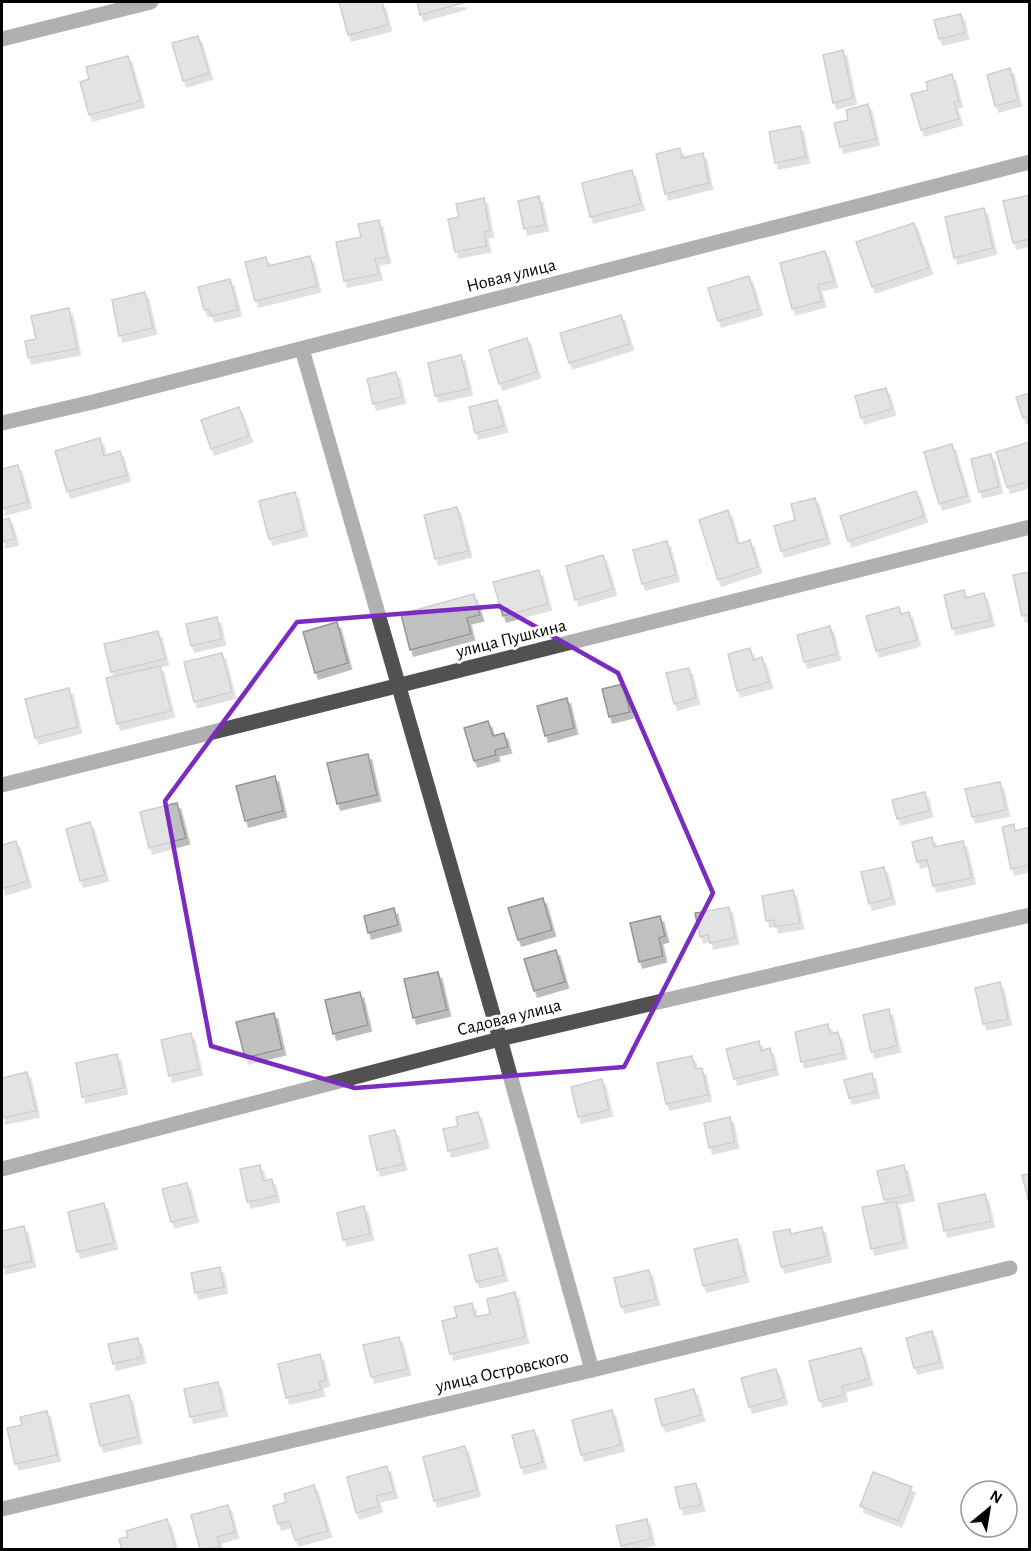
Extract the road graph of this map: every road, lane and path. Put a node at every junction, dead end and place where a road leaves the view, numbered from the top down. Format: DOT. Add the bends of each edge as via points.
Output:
graph roads {
  1 [pos="151,2"];
  2 [pos="2,39"];
  3 [pos="1029,162"];
  4 [pos="302,349"];
  5 [pos="2,423"];
  6 [pos="1029,527"];
  7 [pos="399,686"];
  8 [pos="2,785"];
  9 [pos="1029,915"];
  10 [pos="500,1039"];
  11 [pos="2,1169"];
  12 [pos="1010,1268"];
  13 [pos="592,1370"];
  14 [pos="2,1509"];
  1 -- 2 [label="street"];
  3 -- 4 [label="street, Новая улица"];
  4 -- 5 [label="street, Новая улица"];
  4 -- 7 [label="street"];
  6 -- 7 [label="street, улица Пушкина"];
  7 -- 8 [label="street, улица Пушкина"];
  7 -- 10 [label="street"];
  9 -- 10 [label="street, Садовая улица"];
  10 -- 11 [label="street, Садовая улица"];
  10 -- 13 [label="street"];
  12 -- 13 [label="street, улица Островского"];
  13 -- 14 [label="street, улица Островского"];
}
